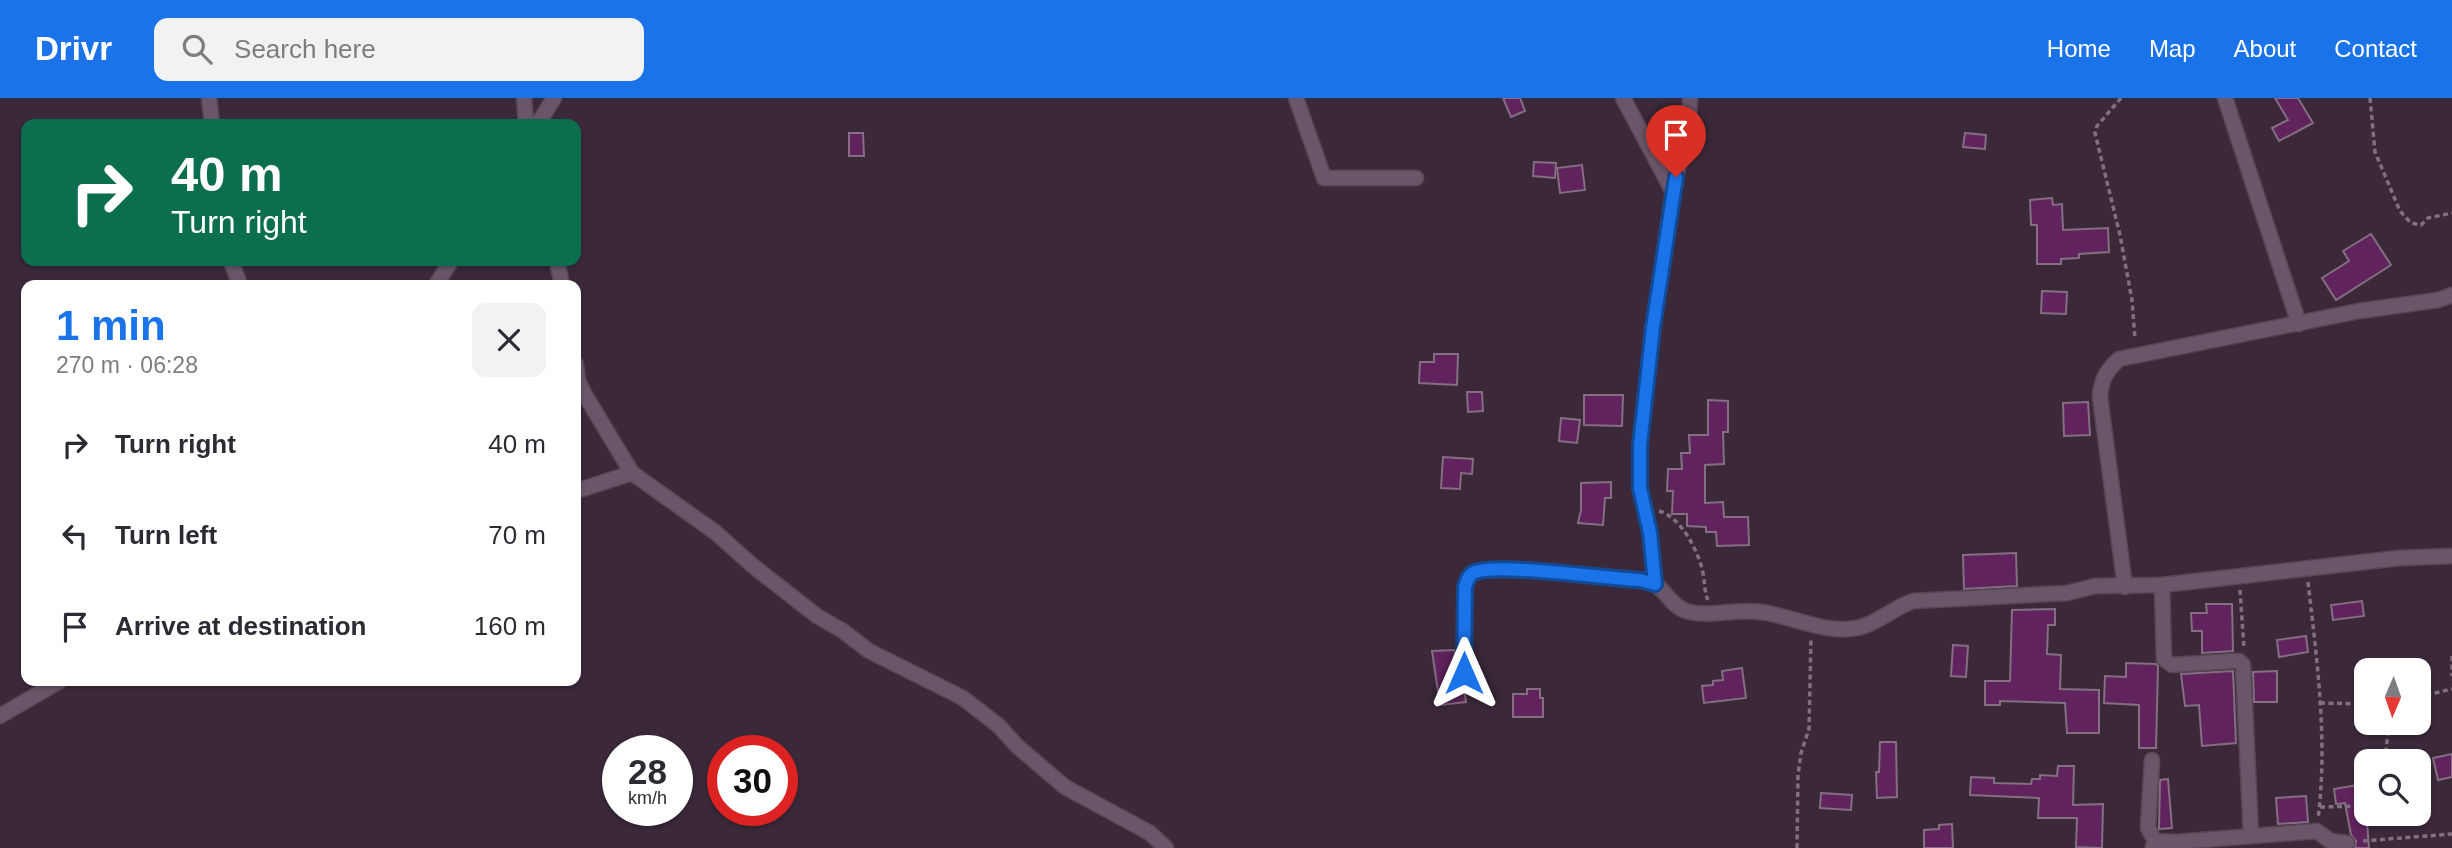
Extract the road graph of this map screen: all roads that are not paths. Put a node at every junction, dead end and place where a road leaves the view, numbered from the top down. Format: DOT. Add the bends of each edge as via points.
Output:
graph roads {
  1 [pos="209,98"];
  2 [pos="524,98"];
  3 [pos="554,98"];
  4 [pos="1296,98"];
  5 [pos="1623,98"];
  6 [pos="1690,98"];
  7 [pos="2225,98"];
  8 [pos="211,119"];
  9 [pos="526,119"];
  10 [pos="541,119"];
  11 [pos="1416,178"];
  12 [pos="1673,192"];
  13 [pos="2452,295"];
  14 [pos="2299,324"];
  15 [pos="581,387"];
  16 [pos="632,473"];
  17 [pos="581,489"];
  18 [pos="2452,556"];
  19 [pos="1655,584"];
  20 [pos="2162,585"];
  21 [pos="2125,587"];
  22 [pos="1464,673"];
  23 [pos="51,686"];
  24 [pos="0,716"];
  25 [pos="2152,760"];
  26 [pos="2251,835"];
  27 [pos="2154,844"];
  28 [pos="2342,846"];
  29 [pos="1166,848"];
  1 -- 8 [label="street"];
  2 -- 9 [label="street"];
  3 -- 10 [label="street"];
  4 -- 11 [label="street" via="1324,177"];
  5 -- 12 [label="street"];
  6 -- 12 [label="street"];
  7 -- 14 [label="street"];
  12 -- 19 [label="street" via="1642,433 1640,488"];
  13 -- 14 [label="street"];
  14 -- 21 [label="street" via="2119,359 2108,370 2100,397"];
  15 -- 16 [label="street"];
  16 -- 17 [label="street"];
  16 -- 29 [label="street" via="715,532 817,616 869,651 962,698 1065,788 1150,833"];
  18 -- 20 [label="street"];
  19 -- 21 [label="street" via="1682,610 1761,612 1833,629 1858,628 1913,601"];
  19 -- 22 [label="street" via="1507,570 1474,573 1465,587"];
  20 -- 21 [label="street"];
  20 -- 26 [label="street" via="2166,663 2233,661 2243,665"];
  23 -- 24 [label="street"];
  25 -- 27 [label="street" via="2148,828"];
  26 -- 27 [label="street"];
  26 -- 28 [label="street" via="2317,831"];
}
